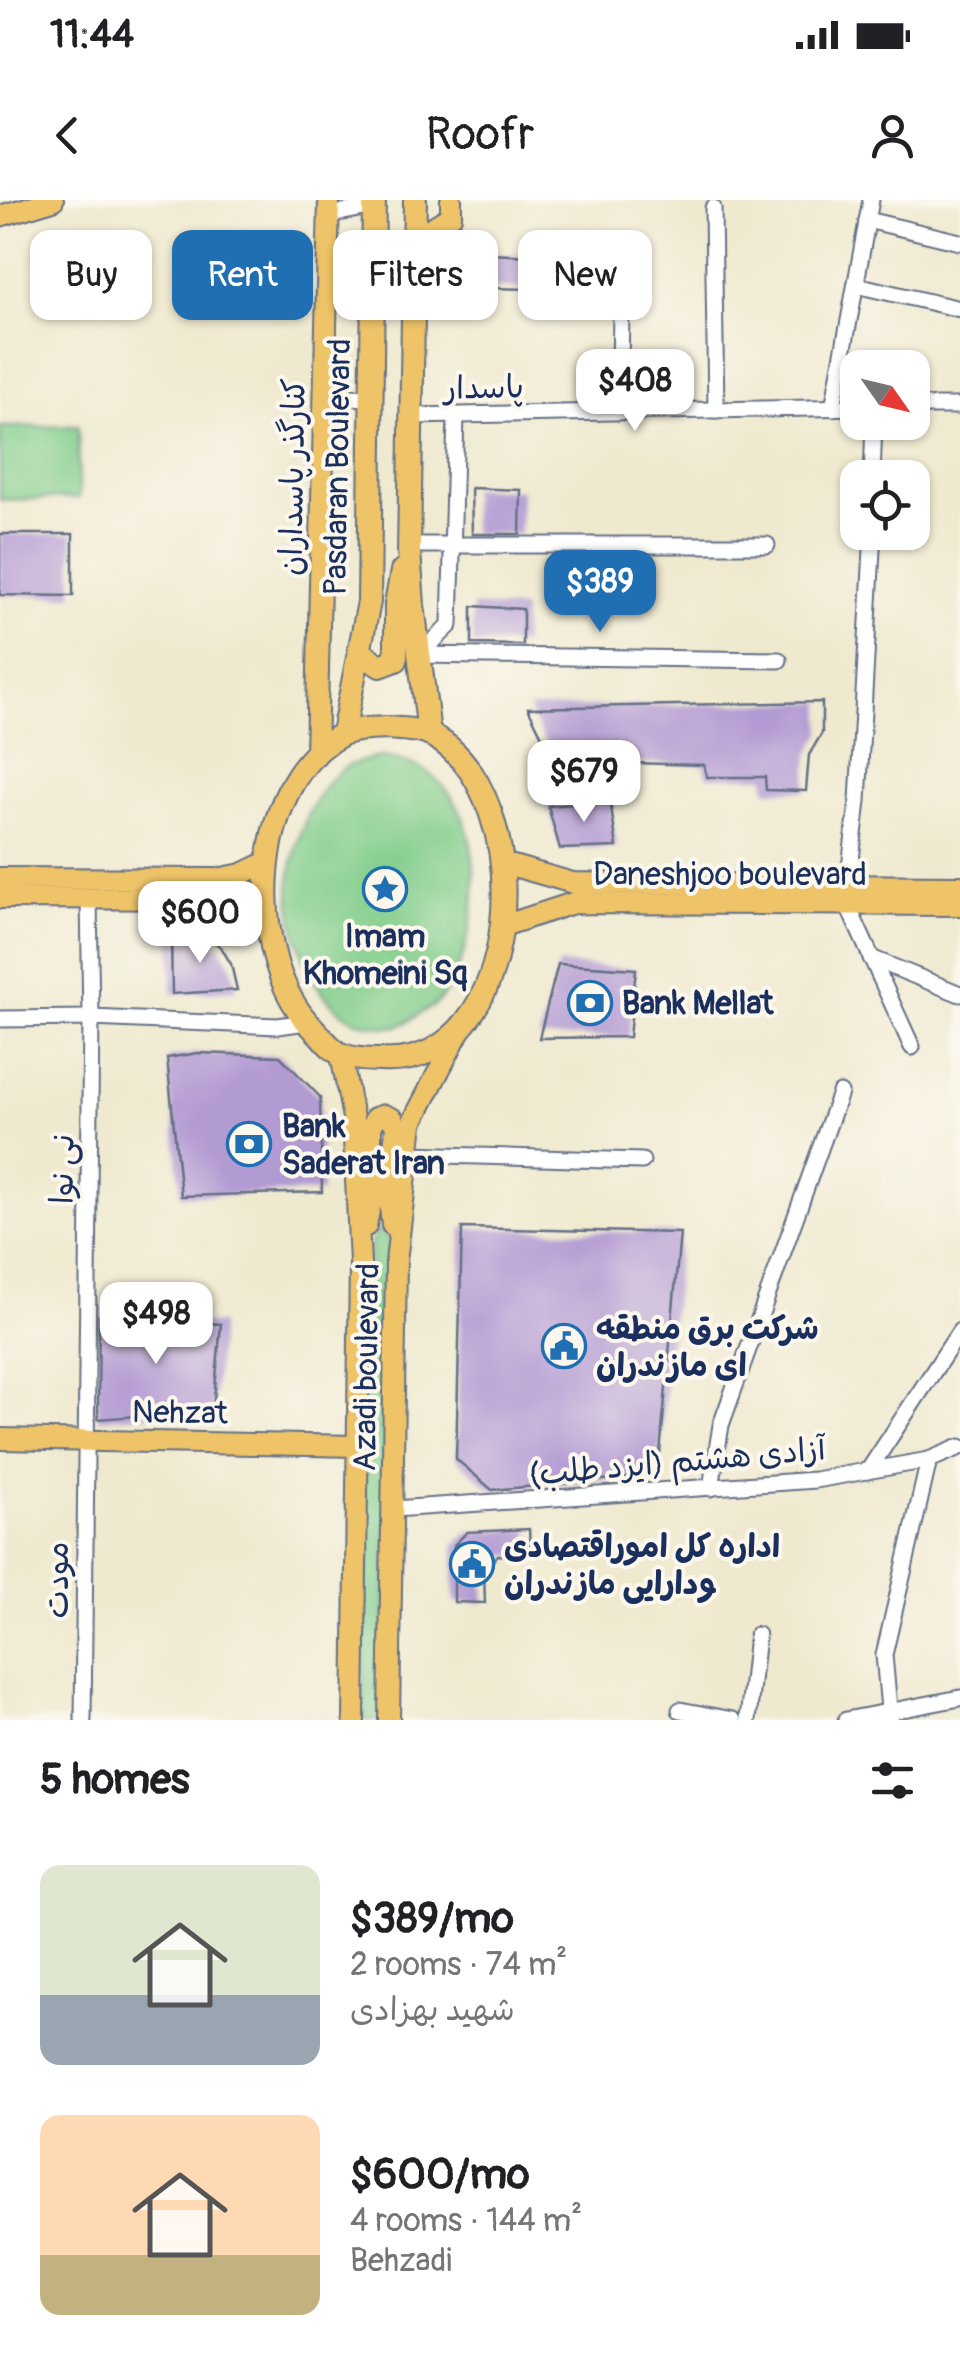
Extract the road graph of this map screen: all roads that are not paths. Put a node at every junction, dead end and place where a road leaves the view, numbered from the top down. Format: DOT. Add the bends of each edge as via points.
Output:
graph roads {
  1 [pos="53,200"];
  2 [pos="415,200"];
  3 [pos="451,200"];
  4 [pos="871,200"];
  5 [pos="374,203"];
  6 [pos="329,208"];
  7 [pos="713,208"];
  8 [pos="0,216"];
  9 [pos="867,220"];
  10 [pos="413,230"];
  11 [pos="427,230"];
  12 [pos="960,242"];
  13 [pos="856,285"];
  14 [pos="960,309"];
  15 [pos="412,320"];
  16 [pos="621,320"];
  17 [pos="323,396"];
  18 [pos="372,398"];
  19 [pos="930,406"];
  20 [pos="960,406"];
  21 [pos="833,408"];
  22 [pos="840,408"];
  23 [pos="716,410"];
  24 [pos="619,412"];
  25 [pos="456,415"];
  26 [pos="411,416"];
  27 [pos="767,544"];
  28 [pos="452,545"];
  29 [pos="410,548"];
  30 [pos="872,550"];
  31 [pos="359,652"];
  32 [pos="419,655"];
  33 [pos="780,660"];
  34 [pos="343,733"];
  35 [pos="429,733"];
  36 [pos="316,755"];
  37 [pos="267,862"];
  38 [pos="503,863"];
  39 [pos="0,878"];
  40 [pos="960,886"];
  41 [pos="40,888"];
  42 [pos="848,895"];
  43 [pos="0,898"];
  44 [pos="90,898"];
  45 [pos="960,905"];
  46 [pos="267,926"];
  47 [pos="503,926"];
  48 [pos="871,958"];
  49 [pos="960,994"];
  50 [pos="91,1018"];
  51 [pos="0,1019"];
  52 [pos="306,1022"];
  53 [pos="461,1028"];
  54 [pos="912,1047"];
  55 [pos="341,1055"];
  56 [pos="840,1093"];
  57 [pos="409,1154"];
  58 [pos="642,1161"];
  59 [pos="360,1262"];
  60 [pos="396,1262"];
  61 [pos="960,1331"];
  62 [pos="0,1439"];
  63 [pos="85,1440"];
  64 [pos="358,1446"];
  65 [pos="960,1447"];
  66 [pos="929,1460"];
  67 [pos="868,1470"];
  68 [pos="711,1488"];
  69 [pos="394,1509"];
  70 [pos="757,1635"];
  71 [pos="960,1698"];
  72 [pos="680,1710"];
  73 [pos="889,1716"];
  74 [pos="83,1720"];
  75 [pos="354,1720"];
  76 [pos="390,1720"];
  77 [pos="733,1720"];
  78 [pos="748,1720"];
  79 [pos="846,1720"];
  1 -- 8 [label="main road"];
  2 -- 10 [label="highway"];
  3 -- 11 [label="main road" via="451,216"];
  4 -- 9 [label="street"];
  5 -- 6 [label="street"];
  5 -- 18 [label="highway, Pasdaran Boulevard"];
  6 -- 17 [label="main road, کنارگذر پاسداران"];
  7 -- 23 [label="street"];
  9 -- 12 [label="street"];
  9 -- 13 [label="street"];
  13 -- 14 [label="street"];
  13 -- 21 [label="street"];
  15 -- 26 [label="highway"];
  16 -- 24 [label="street"];
  17 -- 18 [label="street"];
  17 -- 36 [label="main road, کنارگذر پاسداران"];
  18 -- 31 [label="highway, Pasdaran Boulevard" via="369,602"];
  19 -- 20 [label="street"];
  21 -- 22 [label="street, پاسدار"];
  21 -- 23 [label="street, پاسدار"];
  23 -- 24 [label="street, پاسدار"];
  24 -- 25 [label="street, پاسدار"];
  25 -- 26 [label="street, پاسدار"];
  25 -- 28 [label="street"];
  26 -- 29 [label="highway"];
  27 -- 28 [label="street"];
  28 -- 29 [label="street"];
  28 -- 32 [label="street" via="450,625"];
  29 -- 31 [label="highway" via="399,578 396,660 380,666"];
  29 -- 32 [label="highway"];
  30 -- 42 [label="street"];
  31 -- 34 [label="highway, Pasdaran Boulevard"];
  32 -- 33 [label="street"];
  32 -- 35 [label="highway"];
  34 -- 35 [label="highway"];
  34 -- 36 [label="highway"];
  35 -- 38 [label="highway" via="463,761 484,796"];
  36 -- 37 [label="highway" via="287,795"];
  37 -- 41 [label="main road" via="217,880"];
  37 -- 46 [label="highway"];
  38 -- 42 [label="main road, Daneshjoo boulevard" via="573,883"];
  38 -- 47 [label="highway"];
  39 -- 41 [label="main road"];
  40 -- 42 [label="main road, Daneshjoo boulevard"];
  41 -- 43 [label="main road"];
  41 -- 44 [label="main road"];
  42 -- 45 [label="main road, Daneshjoo boulevard"];
  42 -- 47 [label="main road, Daneshjoo boulevard" via="573,902"];
  42 -- 48 [label="street"];
  44 -- 46 [label="main road" via="215,900"];
  44 -- 50 [label="street, نی نوا"];
  46 -- 52 [label="highway" via="286,993"];
  47 -- 53 [label="highway" via="483,993"];
  48 -- 49 [label="street"];
  48 -- 54 [label="street"];
  50 -- 51 [label="street"];
  50 -- 52 [label="street"];
  50 -- 63 [label="street, نی نوا"];
  52 -- 55 [label="highway"];
  53 -- 55 [label="highway" via="427,1055 384,1061"];
  53 -- 57 [label="main road, Azadi boulevard" via="412,1122"];
  55 -- 59 [label="main road, Azadi boulevard" via="353,1118"];
  56 -- 68 [label="street" via="721,1425"];
  57 -- 58 [label="street"];
  57 -- 60 [label="main road, Azadi boulevard"];
  59 -- 60 [label="main road" via="371,1200 372,1123 384,1115 396,1128 389,1198"];
  59 -- 64 [label="main road, Azadi boulevard"];
  60 -- 69 [label="main road, Azadi boulevard"];
  61 -- 67 [label="street"];
  62 -- 63 [label="main road, Nehzat"];
  63 -- 64 [label="main road, Nehzat"];
  63 -- 74 [label="street, مودت"];
  64 -- 75 [label="main road, Azadi boulevard"];
  65 -- 66 [label="street, آزادی هشتم (ایزد طلب)"];
  66 -- 67 [label="street, آزادی هشتم (ایزد طلب)"];
  66 -- 73 [label="street" via="884,1656"];
  67 -- 68 [label="street, آزادی هشتم (ایزد طلب)"];
  68 -- 69 [label="street, آزادی هشتم (ایزد طلب)"];
  69 -- 76 [label="main road, Azadi boulevard"];
  70 -- 78 [label="street"];
  71 -- 73 [label="street"];
  72 -- 77 [label="street"];
  73 -- 79 [label="street"];
}
